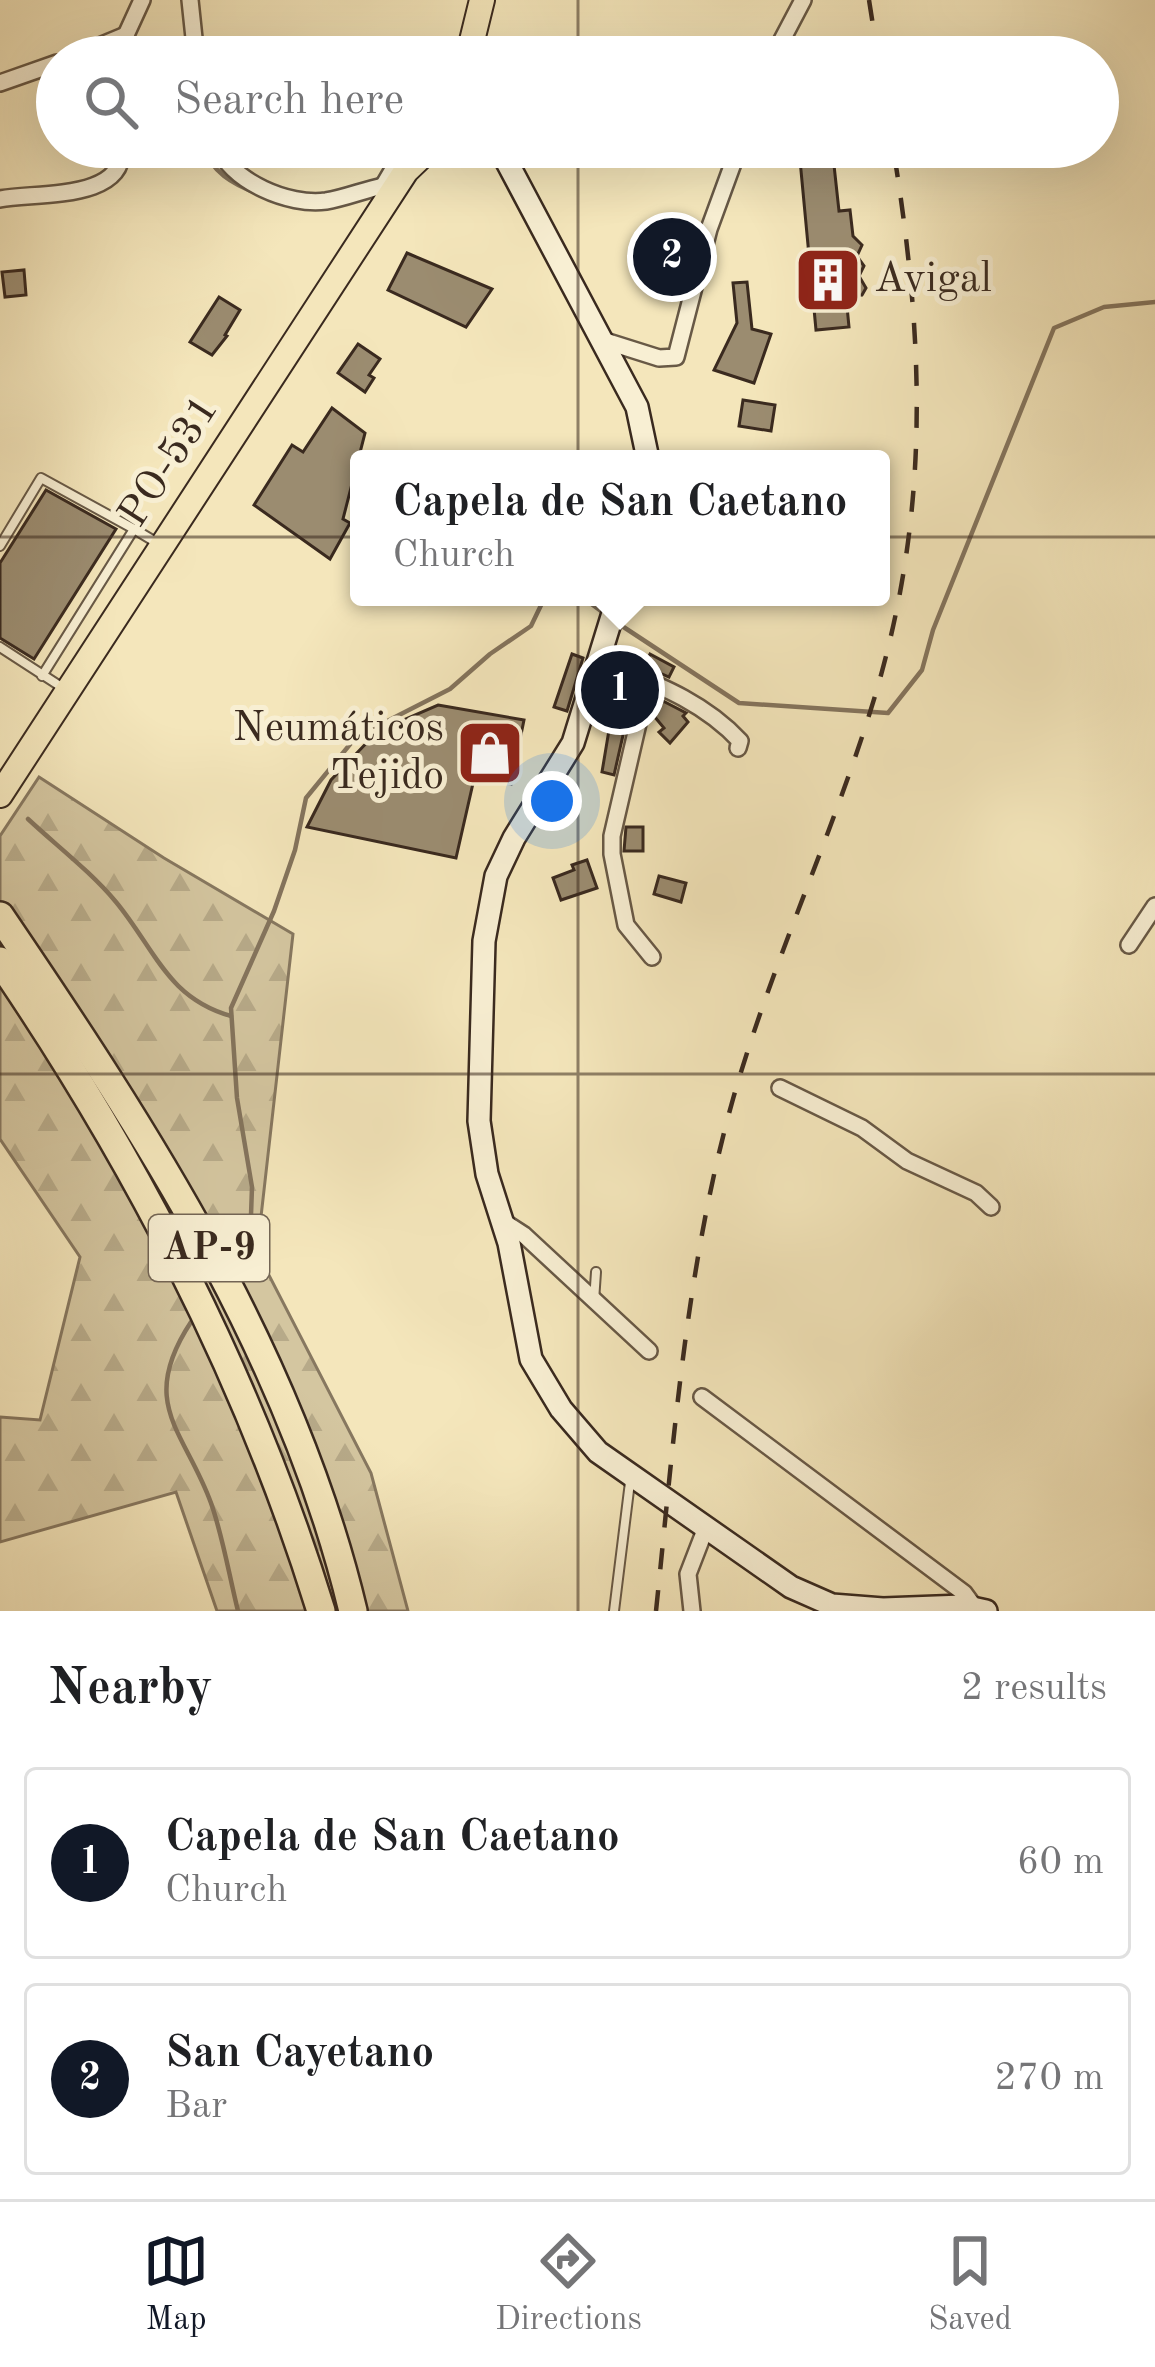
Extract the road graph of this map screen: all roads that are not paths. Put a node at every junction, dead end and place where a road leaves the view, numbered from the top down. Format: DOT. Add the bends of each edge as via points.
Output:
graph roads {
  1 [pos="142,0"];
  2 [pos="190,0"];
  3 [pos="482,0"];
  4 [pos="802,0"];
  5 [pos="126,35"];
  6 [pos="194,36"];
  7 [pos="473,36"];
  8 [pos="784,36"];
  9 [pos="36,70"];
  10 [pos="0,83"];
  11 [pos="119,168"];
  12 [pos="231,168"];
  13 [pos="398,168"];
  14 [pos="400,168"];
  15 [pos="418,168"];
  16 [pos="507,168"];
  17 [pos="731,168"];
  18 [pos="383,186"];
  19 [pos="0,199"];
  20 [pos="602,340"];
  21 [pos="647,450"];
  22 [pos="134,529"];
  23 [pos="154,541"];
  24 [pos="0,546"];
  25 [pos="614,606"];
  26 [pos="0,647"];
  27 [pos="598,660"];
  28 [pos="42,676"];
  29 [pos="60,686"];
  30 [pos="659,686"];
  31 [pos="588,693"];
  32 [pos="640,715"];
  33 [pos="738,748"];
  34 [pos="0,781"];
  35 [pos="0,795"];
  36 [pos="0,806"];
  37 [pos="1155,906"];
  38 [pos="0,916"];
  39 [pos="1129,945"];
  40 [pos="652,957"];
  41 [pos="0,962"];
  42 [pos="779,1088"];
  43 [pos="991,1207"];
  44 [pos="504,1222"];
  45 [pos="596,1272"];
  46 [pos="594,1301"];
  47 [pos="649,1351"];
  48 [pos="702,1396"];
  49 [pos="631,1479"];
  50 [pos="705,1529"];
  51 [pos="980,1609"];
  52 [pos="320,1611"];
  53 [pos="353,1611"];
  54 [pos="614,1611"];
  55 [pos="692,1611"];
  1 -- 5 [label="street"];
  2 -- 6 [label="street"];
  3 -- 7 [label="main road"];
  4 -- 8 [label="street"];
  9 -- 10 [label="street"];
  11 -- 19 [label="street" via="96,188"];
  12 -- 18 [label="street" via="303,200"];
  13 -- 18 [label="street, PO-531"];
  14 -- 35 [label="main road, PO-531"];
  15 -- 36 [label="street, PO-531"];
  16 -- 20 [label="main road"];
  17 -- 20 [label="street" via="676,357"];
  18 -- 23 [label="street, PO-531"];
  20 -- 21 [label="main road" via="643,423"];
  22 -- 23 [label="lane"];
  22 -- 24 [label="lane" via="41,478"];
  22 -- 28 [label="lane"];
  23 -- 29 [label="street, PO-531"];
  25 -- 27 [label="main road"];
  26 -- 28 [label="lane"];
  27 -- 30 [label="street"];
  27 -- 31 [label="main road"];
  28 -- 29 [label="lane"];
  29 -- 34 [label="street, PO-531"];
  30 -- 32 [label="street"];
  30 -- 33 [label="street" via="720,719"];
  31 -- 32 [label="street"];
  31 -- 44 [label="main road" via="566,758 502,861 487,917 479,1121"];
  32 -- 40 [label="street" via="611,854 626,925"];
  37 -- 39 [label="street"];
  38 -- 53 [label="highway, AP-9" via="83,1039 239,1304 294,1427"];
  41 -- 52 [label="highway, AP-9" via="168,1237 268,1454"];
  42 -- 43 [label="street"];
  44 -- 46 [label="street"];
  44 -- 49 [label="main road" via="531,1359 578,1432"];
  45 -- 46 [label="lane"];
  46 -- 47 [label="street"];
  48 -- 51 [label="street"];
  49 -- 50 [label="main road"];
  49 -- 54 [label="lane"];
  50 -- 51 [label="main road" via="791,1587 832,1604"];
  50 -- 55 [label="street" via="688,1574"];
}
